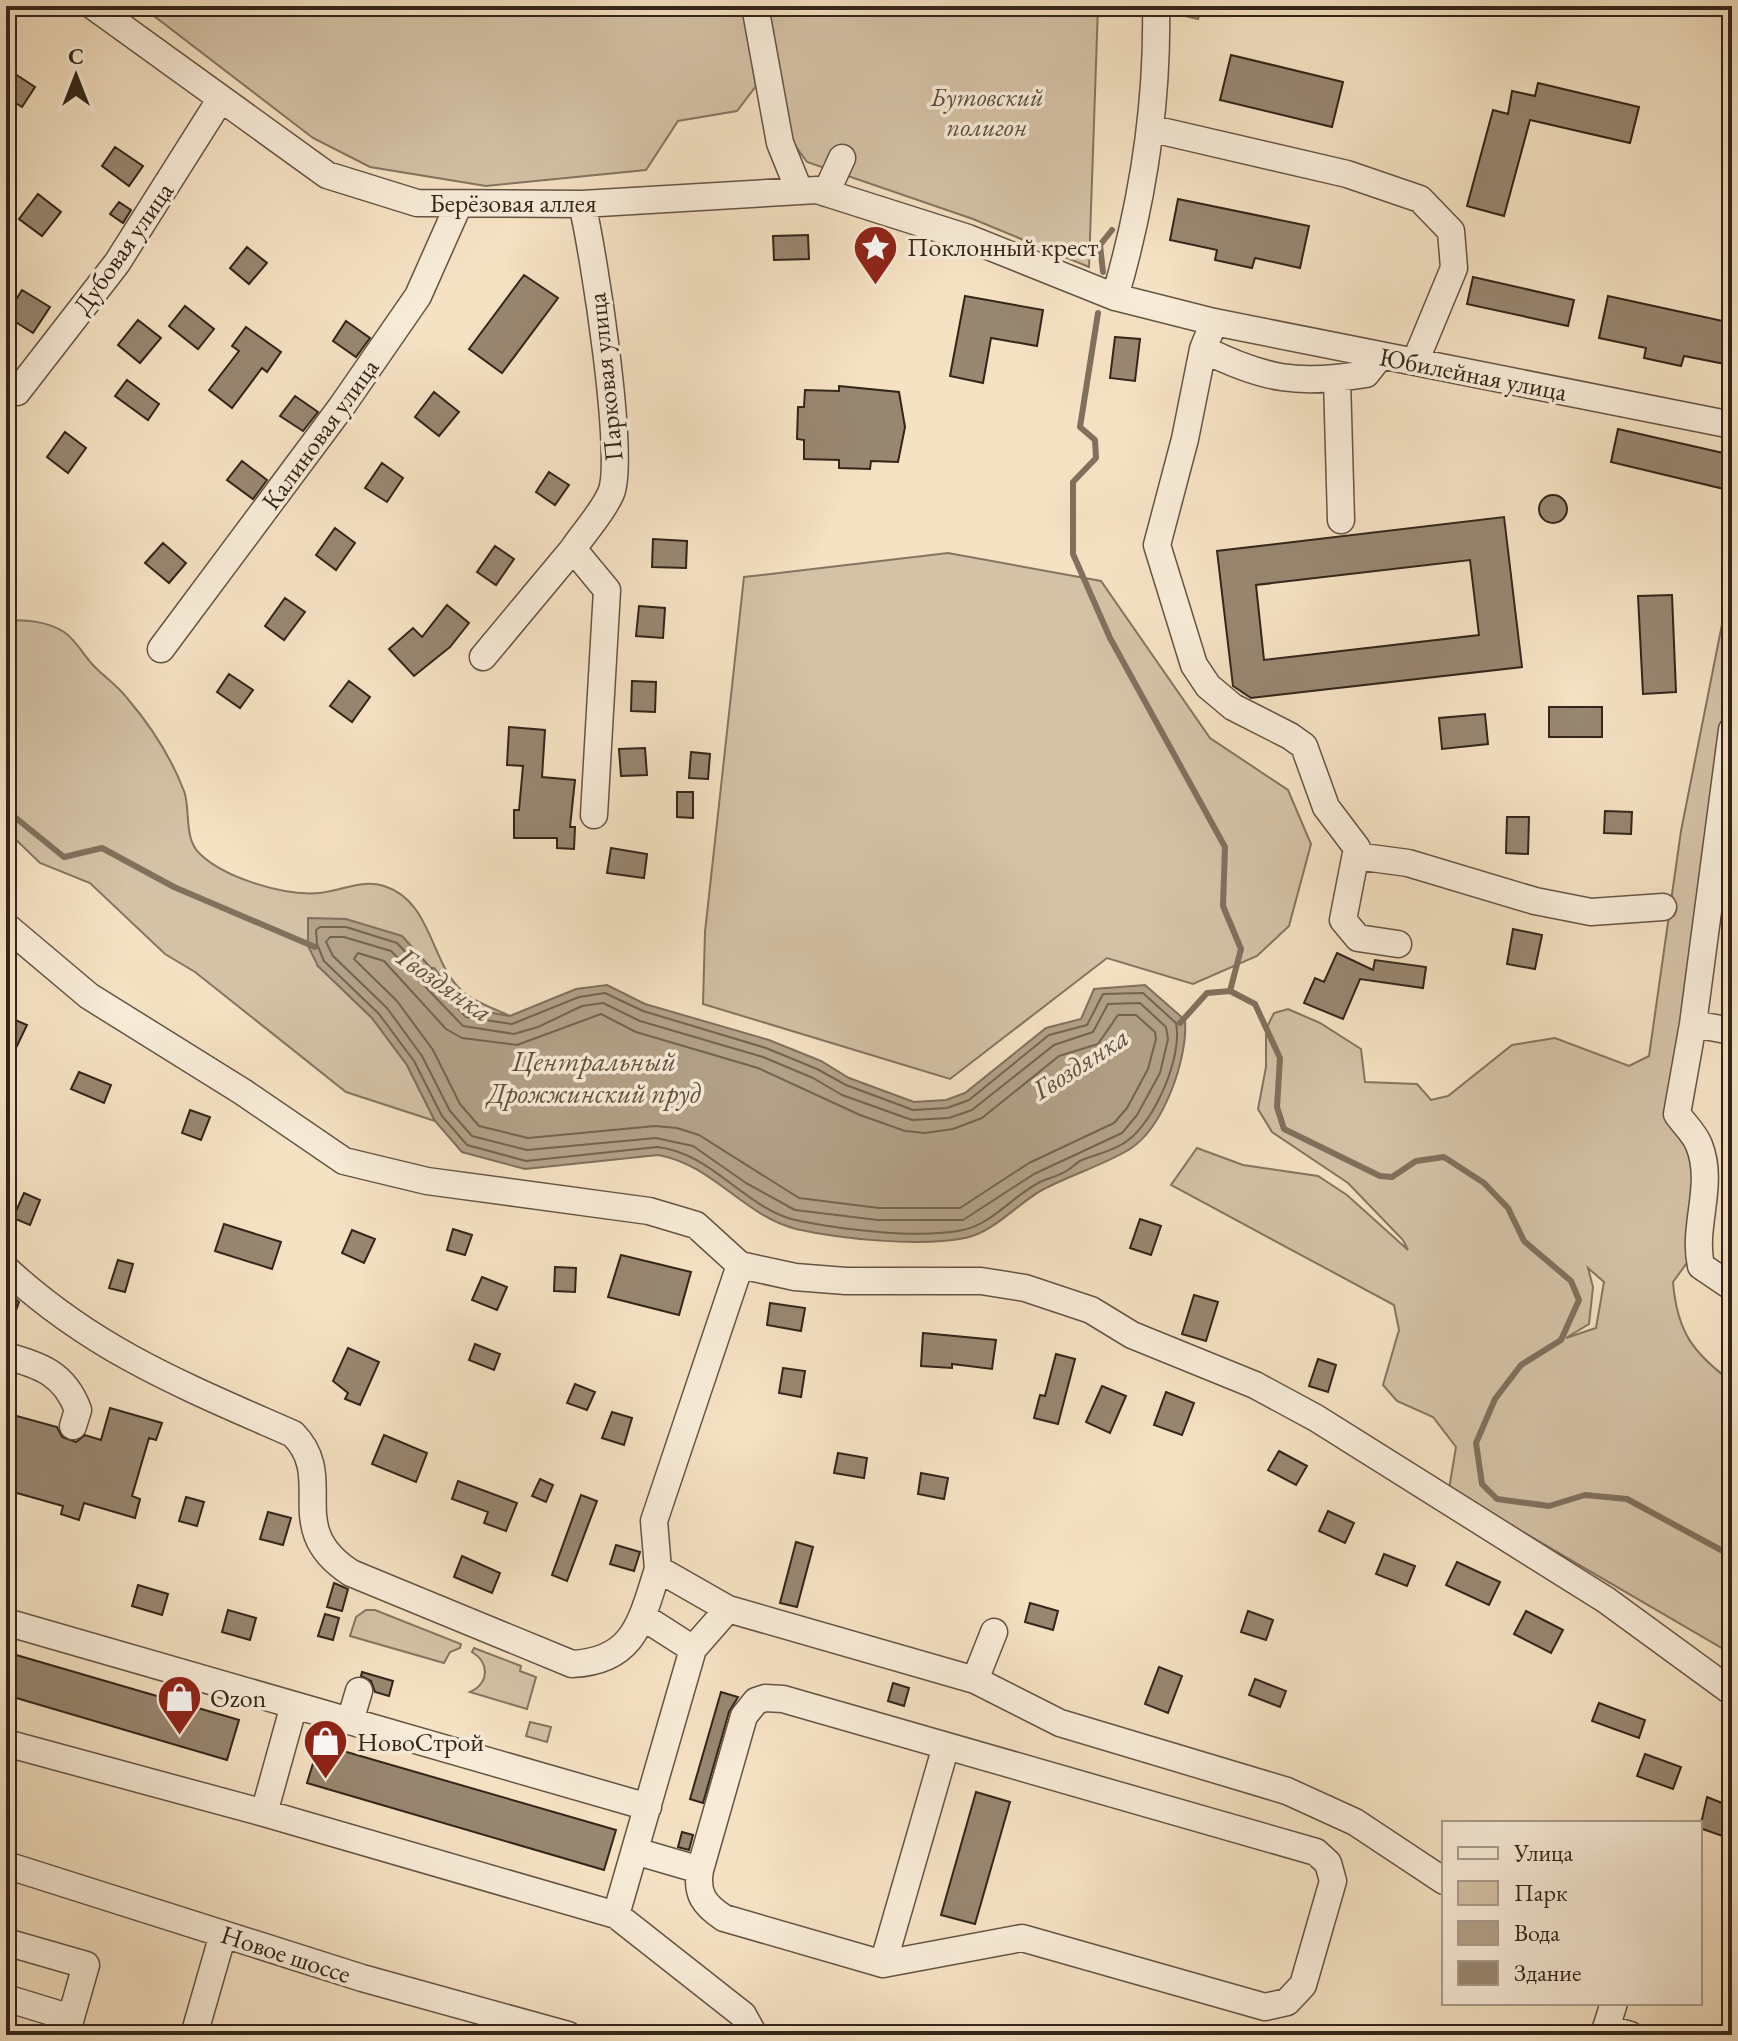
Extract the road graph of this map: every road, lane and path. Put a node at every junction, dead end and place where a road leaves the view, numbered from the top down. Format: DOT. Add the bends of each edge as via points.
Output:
graph roads {
  1 [pos="93,6"];
  2 [pos="755,6"];
  3 [pos="1156,6"];
  4 [pos="220,100"];
  5 [pos="1153,129"];
  6 [pos="842,158"];
  7 [pos="799,190"];
  8 [pos="826,193"];
  9 [pos="582,204"];
  10 [pos="458,206"];
  11 [pos="1115,297"];
  12 [pos="1210,321"];
  13 [pos="1203,349"];
  14 [pos="1381,355"];
  15 [pos="1415,362"];
  16 [pos="1337,379"];
  17 [pos="17,392"];
  18 [pos="1732,425"];
  19 [pos="1341,520"];
  20 [pos="573,549"];
  21 [pos="161,649"];
  22 [pos="483,657"];
  23 [pos="1732,730"];
  24 [pos="594,815"];
  25 [pos="1356,856"];
  26 [pos="1663,907"];
  27 [pos="6,926"];
  28 [pos="1398,944"];
  29 [pos="1693,1024"];
  30 [pos="1732,1031"];
  31 [pos="740,1265"];
  32 [pos="6,1269"];
  33 [pos="1732,1287"];
  34 [pos="6,1356"];
  35 [pos="73,1426"];
  36 [pos="658,1569"];
  37 [pos="728,1609"];
  38 [pos="643,1617"];
  39 [pos="6,1622"];
  40 [pos="994,1632"];
  41 [pos="693,1649"];
  42 [pos="975,1680"];
  43 [pos="359,1691"];
  44 [pos="1732,1692"];
  45 [pos="294,1705"];
  46 [pos="350,1721"];
  47 [pos="6,1743"];
  48 [pos="946,1746"];
  49 [pos="648,1807"];
  50 [pos="264,1813"];
  51 [pos="635,1851"];
  52 [pos="6,1865"];
  53 [pos="700,1870"];
  54 [pos="1442,1880"];
  55 [pos="616,1915"];
  56 [pos="223,1934"];
  57 [pos="6,1942"];
  58 [pos="883,1964"];
  59 [pos="6,1998"];
  60 [pos="1613,2005"];
  61 [pos="68,2026"];
  62 [pos="194,2035"];
  63 [pos="568,2035"];
  64 [pos="754,2035"];
  65 [pos="1630,2035"];
  1 -- 4 [label="street, Берёзовая аллея"];
  2 -- 7 [label="street" via="780,143"];
  3 -- 5 [label="street"];
  4 -- 10 [label="street, Берёзовая аллея" via="327,175 417,203"];
  4 -- 17 [label="street, Дубовая улица" via="117,263"];
  5 -- 11 [label="street" via="1133,238"];
  5 -- 15 [label="street" via="1347,174 1420,199 1451,231 1454,268"];
  6 -- 8 [label="street"];
  7 -- 8 [label="street, Юбилейная улица"];
  7 -- 9 [label="street, Берёзовая аллея"];
  8 -- 11 [label="street, Юбилейная улица" via="968,238"];
  9 -- 10 [label="street, Берёзовая аллея"];
  9 -- 20 [label="street, Парковая улица" via="617,457 612,492"];
  10 -- 21 [label="street, Калиновая улица" via="418,296"];
  11 -- 12 [label="street, Юбилейная улица"];
  12 -- 13 [label="street"];
  12 -- 14 [label="street, Юбилейная улица"];
  13 -- 16 [label="street" via="1247,371 1317,382"];
  13 -- 25 [label="street" via="1157,545 1194,665 1208,686 1233,707 1304,746 1326,807 1357,848"];
  14 -- 15 [label="street, Юбилейная улица"];
  14 -- 16 [label="street" via="1366,374"];
  15 -- 18 [label="street, Юбилейная улица"];
  16 -- 19 [label="street"];
  20 -- 22 [label="street, Парковая улица"];
  20 -- 24 [label="street" via="607,590"];
  23 -- 29 [label="street"];
  25 -- 26 [label="street" via="1408,863 1591,912"];
  25 -- 28 [label="street" via="1343,920 1358,938"];
  27 -- 31 [label="street" via="89,996 344,1161 427,1181 649,1211 696,1225"];
  29 -- 30 [label="street"];
  29 -- 33 [label="street" via="1677,1114 1699,1143 1706,1174 1697,1249 1701,1266"];
  31 -- 36 [label="street" via="654,1521"];
  31 -- 44 [label="street" via="846,1281 981,1281 1025,1288 1091,1310 1132,1335 1255,1385 1316,1418 1606,1600"];
  32 -- 38 [label="street" via="101,1344 293,1434 311,1464 318,1542 332,1561 351,1573 572,1664 608,1658 625,1648"];
  34 -- 35 [label="street" via="41,1366 62,1380 78,1410"];
  36 -- 37 [label="street"];
  36 -- 38 [label="street"];
  37 -- 41 [label="street"];
  37 -- 42 [label="street"];
  38 -- 41 [label="street"];
  39 -- 45 [label="street"];
  40 -- 42 [label="street"];
  41 -- 49 [label="street"];
  42 -- 54 [label="street" via="1060,1723 1287,1791 1355,1822"];
  43 -- 46 [label="street"];
  45 -- 46 [label="street"];
  45 -- 50 [label="street"];
  46 -- 49 [label="street"];
  47 -- 50 [label="street"];
  48 -- 53 [label="street" via="783,1699 756,1701 744,1716"];
  48 -- 58 [label="street"];
  48 -- 58 [label="street" via="1316,1852 1328,1863 1333,1881 1303,1985 1280,2006 1265,2007 1022,1938"];
  49 -- 51 [label="street"];
  50 -- 55 [label="street"];
  51 -- 53 [label="street"];
  51 -- 55 [label="street"];
  52 -- 56 [label="street, Новое шоссе"];
  53 -- 58 [label="street" via="700,1896 724,1918"];
  55 -- 64 [label="street" via="743,2015"];
  56 -- 62 [label="street"];
  56 -- 63 [label="street, Новое шоссе"];
  57 -- 61 [label="street" via="86,1965"];
  59 -- 61 [label="street"];
  60 -- 65 [label="street" via="1606,2028"];
}
